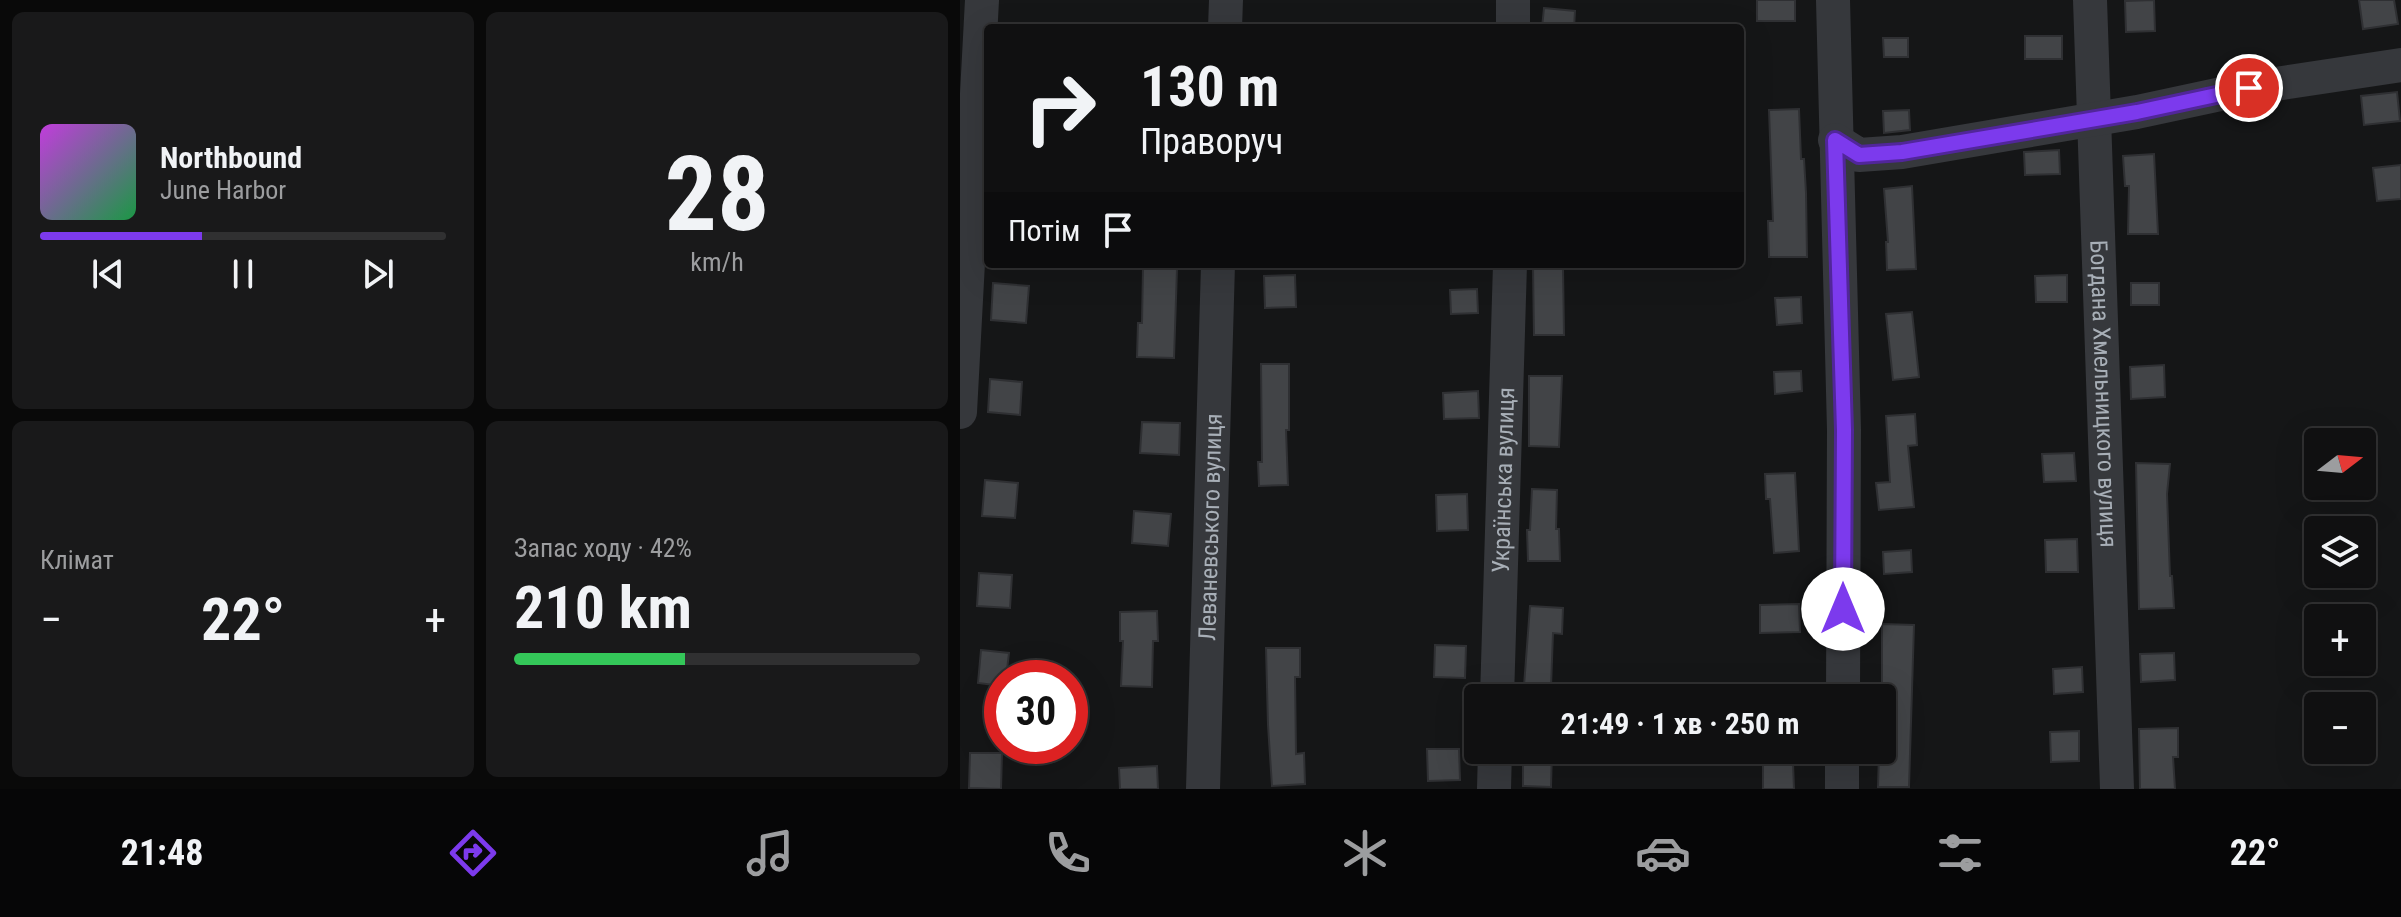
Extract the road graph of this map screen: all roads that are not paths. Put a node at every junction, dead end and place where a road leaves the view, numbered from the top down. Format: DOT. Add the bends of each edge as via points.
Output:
graph roads {
  1 [pos="982,0"];
  2 [pos="1226,0"];
  3 [pos="1513,0"];
  4 [pos="1833,0"];
  5 [pos="2090,0"];
  6 [pos="1225,24"];
  7 [pos="1513,24"];
  8 [pos="2401,65"];
  9 [pos="2095,118"];
  10 [pos="1835,140"];
  11 [pos="1218,268"];
  12 [pos="1510,268"];
  13 [pos="960,412"];
  14 [pos="1497,684"];
  15 [pos="1843,684"];
  16 [pos="1495,764"];
  17 [pos="1842,764"];
  18 [pos="1203,789"];
  19 [pos="1494,789"];
  20 [pos="1842,789"];
  21 [pos="2117,789"];
  1 -- 13 [label="street"];
  2 -- 6 [label="street"];
  3 -- 7 [label="street"];
  4 -- 10 [label="street"];
  5 -- 9 [label="street, Богдана Хмельницкого вулиця"];
  8 -- 9 [label="street"];
  9 -- 10 [label="street" via="1902,152 1859,155"];
  9 -- 21 [label="street, Богдана Хмельницкого вулиця"];
  10 -- 15 [label="street" via="1844,430"];
  11 -- 18 [label="street, Леваневського вулиця"];
  12 -- 14 [label="street, Українська вулиця"];
  16 -- 19 [label="street"];
  17 -- 20 [label="street"];
}
